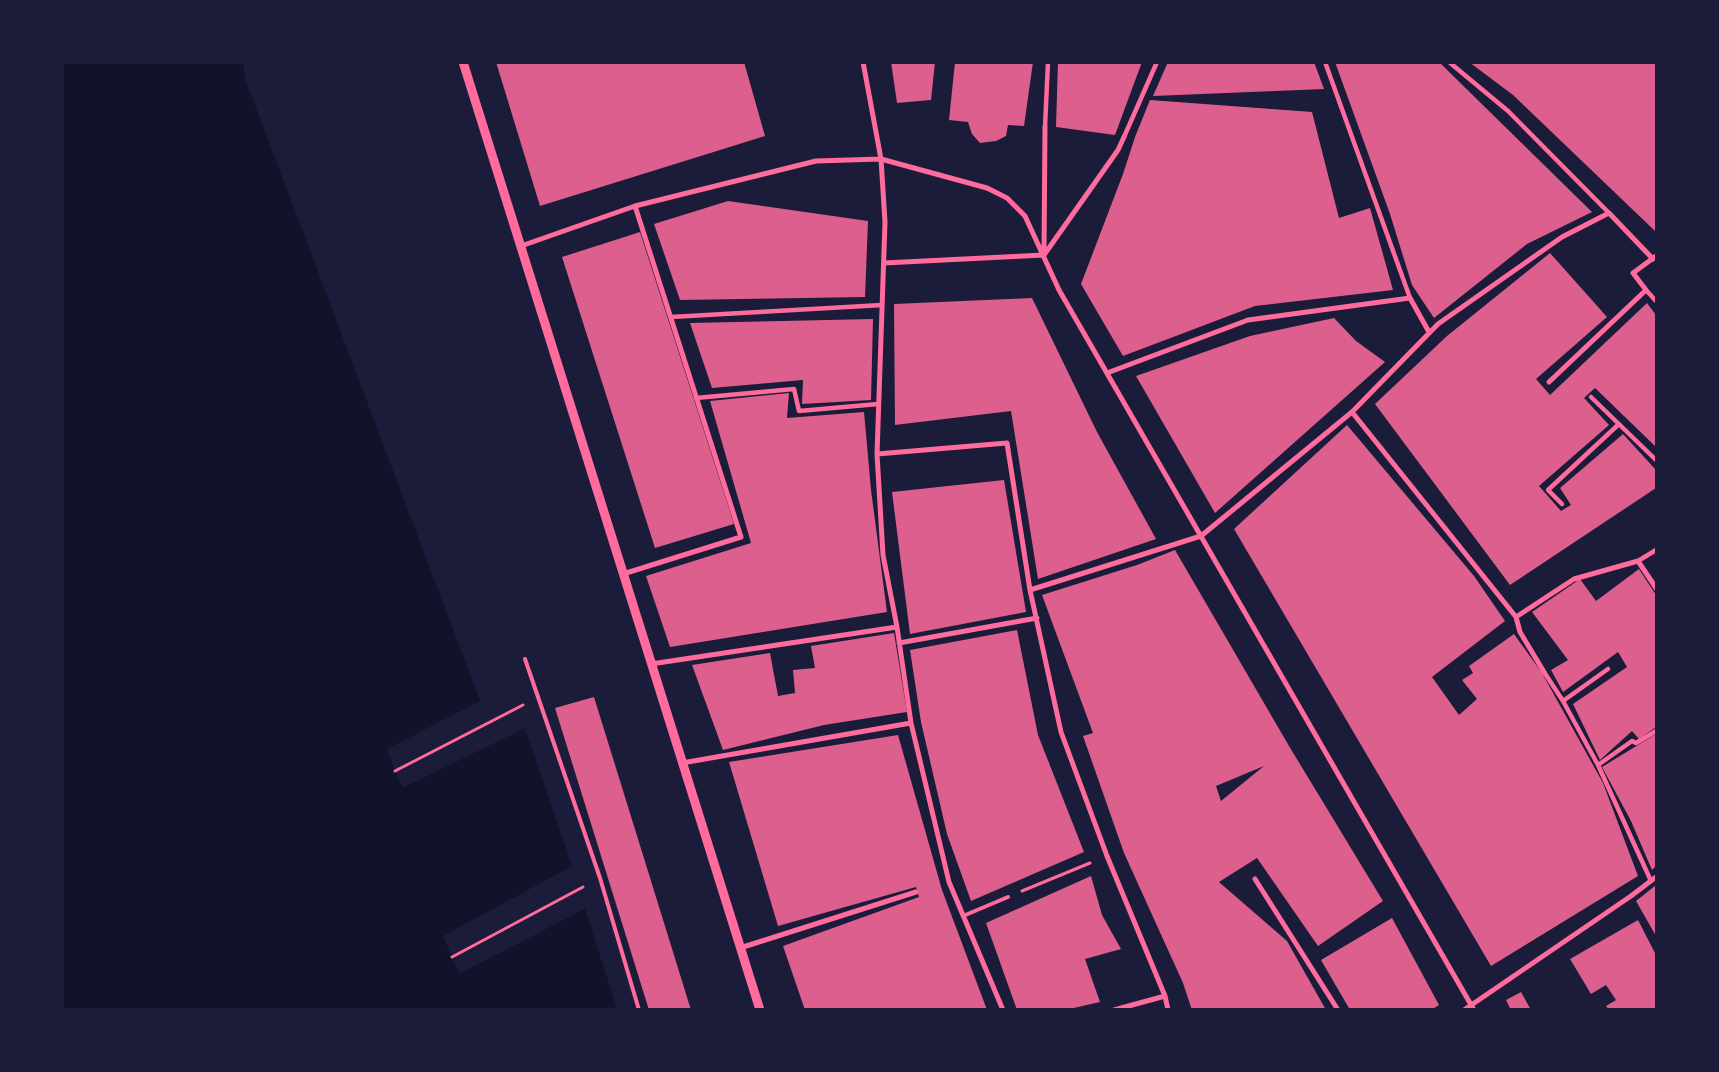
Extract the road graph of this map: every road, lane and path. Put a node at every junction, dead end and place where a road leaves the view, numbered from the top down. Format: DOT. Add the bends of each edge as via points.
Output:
graph roads {
  1 [pos="463,62"];
  2 [pos="863,62"];
  3 [pos="1048,62"];
  4 [pos="1157,62"];
  5 [pos="1325,62"];
  6 [pos="1449,62"];
  7 [pos="1045,128"];
  8 [pos="1124,137"];
  9 [pos="881,159"];
  10 [pos="635,206"];
  11 [pos="1609,213"];
  12 [pos="520,246"];
  13 [pos="1044,255"];
  14 [pos="1655,258"];
  15 [pos="884,264"];
  16 [pos="1646,290"];
  17 [pos="1410,298"];
  18 [pos="1656,301"];
  19 [pos="882,305"];
  20 [pos="671,317"];
  21 [pos="1430,332"];
  22 [pos="1107,373"];
  23 [pos="1549,382"];
  24 [pos="1591,397"];
  25 [pos="696,398"];
  26 [pos="878,404"];
  27 [pos="1352,412"];
  28 [pos="1619,424"];
  29 [pos="877,454"];
  30 [pos="1656,460"];
  31 [pos="1562,504"];
  32 [pos="1201,536"];
  33 [pos="1656,550"];
  34 [pos="1638,561"];
  35 [pos="623,574"];
  36 [pos="1656,588"];
  37 [pos="1030,590"];
  38 [pos="1516,617"];
  39 [pos="1037,618"];
  40 [pos="897,627"];
  41 [pos="899,643"];
  42 [pos="525,659"];
  43 [pos="651,664"];
  44 [pos="1608,669"];
  45 [pos="1544,672"];
  46 [pos="539,698"];
  47 [pos="1563,701"];
  48 [pos="911,724"];
  49 [pos="1656,731"];
  50 [pos="682,763"];
  51 [pos="1598,764"];
  52 [pos="394,771"];
  53 [pos="1107,856"];
  54 [pos="1656,877"];
  55 [pos="600,878"];
  56 [pos="1254,879"];
  57 [pos="1651,881"];
  58 [pos="1023,891"];
  59 [pos="916,892"];
  60 [pos="1008,897"];
  61 [pos="963,916"];
  62 [pos="740,948"];
  63 [pos="452,957"];
  64 [pos="1165,996"];
  65 [pos="1473,1007"];
  66 [pos="639,1010"];
  67 [pos="760,1010"];
  68 [pos="1004,1010"];
  69 [pos="1114,1010"];
  70 [pos="1168,1010"];
  71 [pos="1338,1010"];
  72 [pos="1464,1010"];
  1 -- 12 [label="street"];
  2 -- 9 [label="street"];
  3 -- 7 [label="street"];
  4 -- 8 [label="street"];
  5 -- 17 [label="street"];
  6 -- 11 [label="street" via="1508,111"];
  7 -- 13 [label="street"];
  8 -- 13 [label="street"];
  9 -- 10 [label="street" via="816,161"];
  9 -- 13 [label="street" via="987,188 1007,198 1025,216"];
  9 -- 15 [label="street"];
  10 -- 12 [label="street"];
  10 -- 20 [label="street"];
  11 -- 14 [label="street"];
  11 -- 21 [label="street" via="1544,248"];
  12 -- 35 [label="street"];
  13 -- 15 [label="street"];
  13 -- 22 [label="street" via="1059,290"];
  14 -- 16 [label="street" via="1633,273"];
  15 -- 19 [label="street"];
  16 -- 18 [label="street"];
  16 -- 23 [label="street"];
  17 -- 21 [label="street"];
  17 -- 22 [label="street" via="1248,320"];
  19 -- 20 [label="street"];
  19 -- 26 [label="street"];
  20 -- 25 [label="street"];
  21 -- 27 [label="street"];
  22 -- 32 [label="street"];
  24 -- 28 [label="street"];
  25 -- 26 [label="street" via="794,389 799,411"];
  25 -- 35 [label="street" via="741,538"];
  26 -- 29 [label="street"];
  27 -- 32 [label="street"];
  27 -- 38 [label="street"];
  28 -- 30 [label="street"];
  28 -- 31 [label="street" via="1548,490"];
  29 -- 37 [label="street" via="1007,443"];
  29 -- 40 [label="street" via="883,555"];
  32 -- 37 [label="street"];
  32 -- 65 [label="street"];
  33 -- 34 [label="street"];
  34 -- 36 [label="street"];
  34 -- 38 [label="street" via="1574,579"];
  35 -- 43 [label="street"];
  37 -- 39 [label="street"];
  38 -- 45 [label="street" via="1520,632"];
  39 -- 41 [label="street"];
  39 -- 53 [label="street" via="1061,732"];
  40 -- 41 [label="street"];
  40 -- 43 [label="street"];
  41 -- 48 [label="street"];
  42 -- 46 [label="lane"];
  43 -- 50 [label="street"];
  44 -- 47 [label="street"];
  45 -- 47 [label="street"];
  46 -- 52 [label="path"];
  46 -- 55 [label="lane"];
  47 -- 51 [label="street"];
  48 -- 50 [label="street"];
  48 -- 61 [label="street" via="949,882"];
  49 -- 51 [label="street" via="1636,744 1632,741"];
  50 -- 62 [label="street"];
  51 -- 57 [label="street"];
  53 -- 58 [label="path"];
  53 -- 64 [label="street"];
  54 -- 57 [label="street"];
  55 -- 63 [label="path"];
  55 -- 66 [label="lane"];
  56 -- 71 [label="street"];
  57 -- 65 [label="street"];
  59 -- 62 [label="street"];
  60 -- 61 [label="lane"];
  61 -- 68 [label="street"];
  62 -- 67 [label="street"];
  64 -- 69 [label="street"];
  64 -- 70 [label="street"];
  65 -- 72 [label="street"];
}
